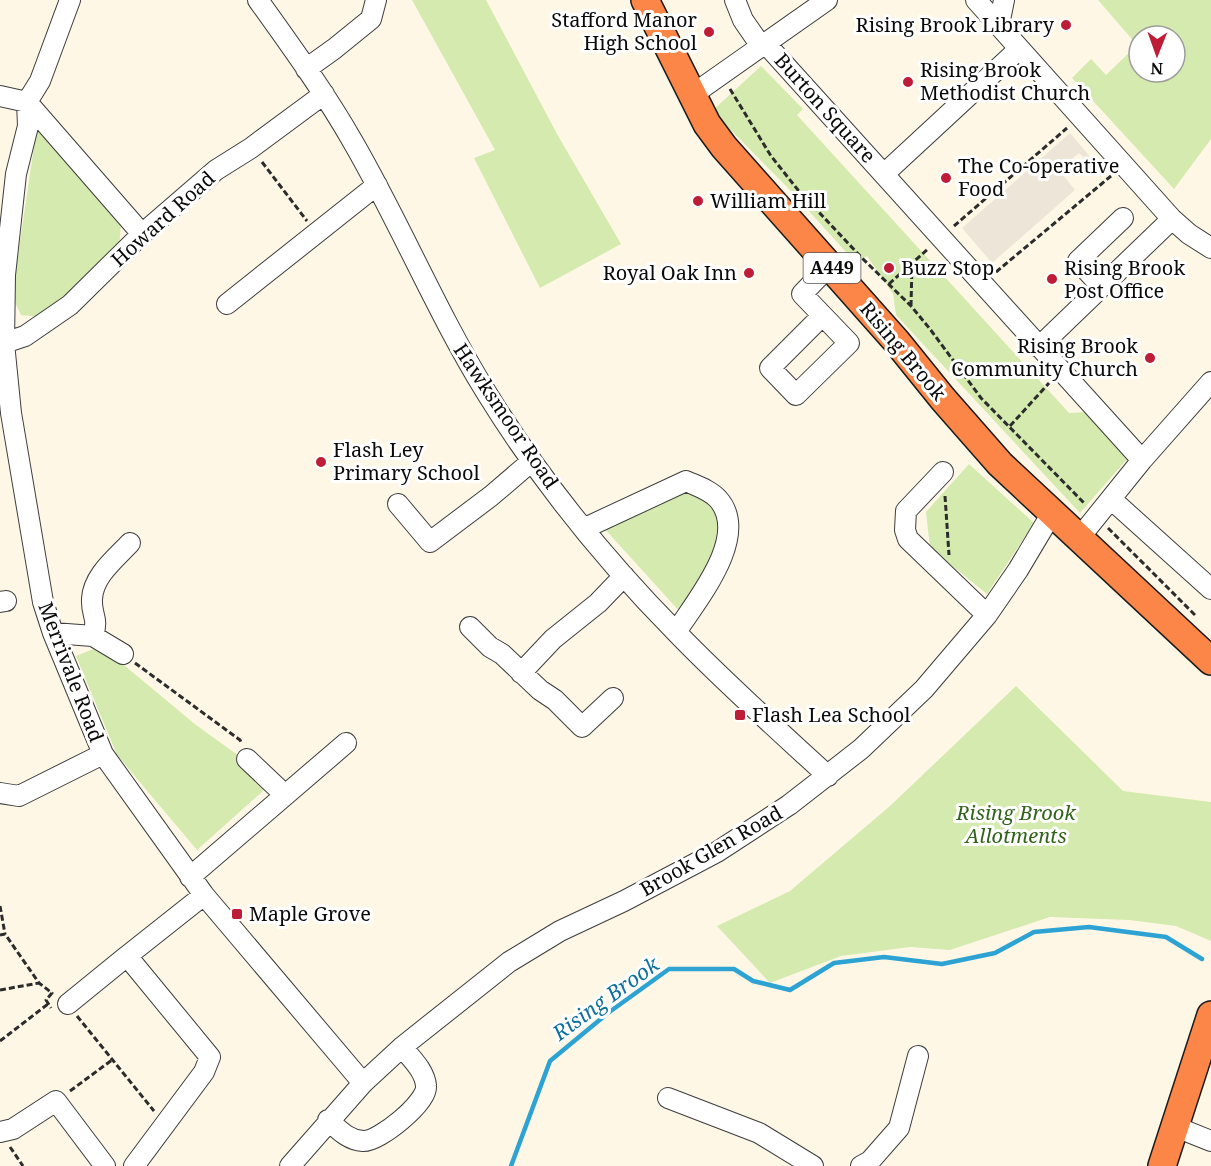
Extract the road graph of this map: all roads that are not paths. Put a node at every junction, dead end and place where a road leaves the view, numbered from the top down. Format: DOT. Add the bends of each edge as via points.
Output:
graph roads {
  1 [pos="70,0"];
  2 [pos="258,0"];
  3 [pos="376,0"];
  4 [pos="645,0"];
  5 [pos="735,0"];
  6 [pos="827,0"];
  7 [pos="976,0"];
  8 [pos="1004,0"];
  9 [pos="999,25"];
  10 [pos="763,45"];
  11 [pos="1019,49"];
  12 [pos="306,69"];
  13 [pos="324,94"];
  14 [pos="692,95"];
  15 [pos="0,96"];
  16 [pos="27,102"];
  17 [pos="884,174"];
  18 [pos="377,185"];
  19 [pos="1123,219"];
  20 [pos="1172,219"];
  21 [pos="142,234"];
  22 [pos="1211,248"];
  23 [pos="830,265"];
  24 [pos="1102,287"];
  25 [pos="227,304"];
  26 [pos="822,316"];
  27 [pos="4,343"];
  28 [pos="1039,347"];
  29 [pos="1211,382"];
  30 [pos="4,384"];
  31 [pos="1142,460"];
  32 [pos="532,461"];
  33 [pos="943,472"];
  34 [pos="1111,499"];
  35 [pos="398,504"];
  36 [pos="1052,513"];
  37 [pos="1089,527"];
  38 [pos="585,528"];
  39 [pos="130,543"];
  40 [pos="624,576"];
  41 [pos="1211,589"];
  42 [pos="987,615"];
  43 [pos="470,627"];
  44 [pos="53,633"];
  45 [pos="676,633"];
  46 [pos="93,636"];
  47 [pos="123,654"];
  48 [pos="1211,661"];
  49 [pos="514,666"];
  50 [pos="613,698"];
  51 [pos="346,743"];
  52 [pos="103,754"];
  53 [pos="247,759"];
  54 [pos="828,776"];
  55 [pos="0,793"];
  56 [pos="285,795"];
  57 [pos="190,877"];
  58 [pos="204,895"];
  59 [pos="127,956"];
  60 [pos="58,1004"];
  61 [pos="1211,1015"];
  62 [pos="402,1047"];
  63 [pos="918,1056"];
  64 [pos="363,1083"];
  65 [pos="668,1098"];
  66 [pos="328,1120"];
  67 [pos="1176,1127"];
  68 [pos="0,1132"];
  69 [pos="1211,1141"];
  70 [pos="105,1166"];
  71 [pos="134,1166"];
  72 [pos="290,1166"];
  73 [pos="813,1166"];
  74 [pos="861,1166"];
  75 [pos="1162,1166"];
  1 -- 16 [label="street, Merrivale Road" via="40,81"];
  2 -- 12 [label="street, Hawksmoor Road"];
  3 -- 12 [label="street" via="371,19"];
  4 -- 14 [label="highway, Rising Brook / A449"];
  5 -- 10 [label="street, Burton Square" via="743,20"];
  6 -- 10 [label="street"];
  7 -- 9 [label="street"];
  8 -- 9 [label="street"];
  9 -- 11 [label="street"];
  10 -- 14 [label="street"];
  10 -- 17 [label="street, Burton Square"];
  11 -- 17 [label="street, Burton Square"];
  11 -- 20 [label="street"];
  12 -- 13 [label="street, Hawksmoor Road"];
  13 -- 18 [label="street, Hawksmoor Road"];
  13 -- 21 [label="street, Howard Road" via="216,170"];
  14 -- 23 [label="highway, Rising Brook / A449" via="724,147"];
  15 -- 16 [label="street"];
  16 -- 21 [label="street"];
  16 -- 27 [label="street, Merrivale Road" via="28,126 16,174 5,275"];
  17 -- 28 [label="street, Burton Square"];
  18 -- 25 [label="street"];
  18 -- 32 [label="street, Hawksmoor Road" via="458,345"];
  19 -- 24 [label="street" via="1078,261"];
  20 -- 22 [label="street"];
  20 -- 24 [label="street"];
  21 -- 27 [label="street, Howard Road" via="70,305 25,336"];
  23 -- 26 [label="street" via="802,294"];
  23 -- 36 [label="highway, Rising Brook / A449" via="1000,464"];
  24 -- 28 [label="street"];
  27 -- 30 [label="street, Merrivale Road"];
  28 -- 31 [label="street, Burton Square"];
  29 -- 31 [label="street"];
  30 -- 44 [label="street, Merrivale Road"];
  31 -- 34 [label="street"];
  32 -- 35 [label="street" via="430,542"];
  32 -- 38 [label="street, Hawksmoor Road"];
  33 -- 42 [label="street" via="906,511 908,539"];
  34 -- 37 [label="street"];
  34 -- 41 [label="street"];
  36 -- 37 [label="highway, Rising Brook / A449"];
  36 -- 42 [label="street, Brook Glen Road"];
  37 -- 48 [label="highway, Rising Brook / A449"];
  38 -- 40 [label="street, Hawksmoor Road"];
  38 -- 45 [label="street" via="686,481 719,500 727,515 728,535 722,557"];
  39 -- 46 [label="street" via="94,583 91,602 97,624"];
  40 -- 45 [label="street, Hawksmoor Road"];
  40 -- 49 [label="street" via="576,623"];
  42 -- 54 [label="street, Brook Glen Road" via="903,711"];
  43 -- 49 [label="street"];
  44 -- 46 [label="street"];
  44 -- 52 [label="street, Merrivale Road"];
  45 -- 54 [label="street, Hawksmoor Road"];
  46 -- 47 [label="street"];
  49 -- 50 [label="street" via="582,728"];
  51 -- 56 [label="street"];
  52 -- 55 [label="street" via="19,796"];
  52 -- 57 [label="street, Merrivale Road"];
  53 -- 56 [label="street"];
  54 -- 62 [label="street, Brook Glen Road" via="717,852 560,931 509,962"];
  56 -- 57 [label="street"];
  57 -- 58 [label="street, Merrivale Road"];
  58 -- 59 [label="street"];
  58 -- 64 [label="street, Merrivale Road"];
  59 -- 60 [label="street"];
  59 -- 71 [label="street" via="210,1057 204,1072"];
  61 -- 67 [label="highway"];
  62 -- 64 [label="street, Brook Glen Road"];
  62 -- 66 [label="street" via="425,1076 427,1089 421,1101 380,1136 365,1141 345,1136"];
  63 -- 74 [label="street" via="899,1128"];
  64 -- 66 [label="street, Brook Glen Road"];
  65 -- 73 [label="street" via="759,1133"];
  66 -- 72 [label="street, Brook Glen Road"];
  67 -- 69 [label="street"];
  67 -- 75 [label="highway"];
  68 -- 70 [label="street" via="13,1129 56,1101"];
}
